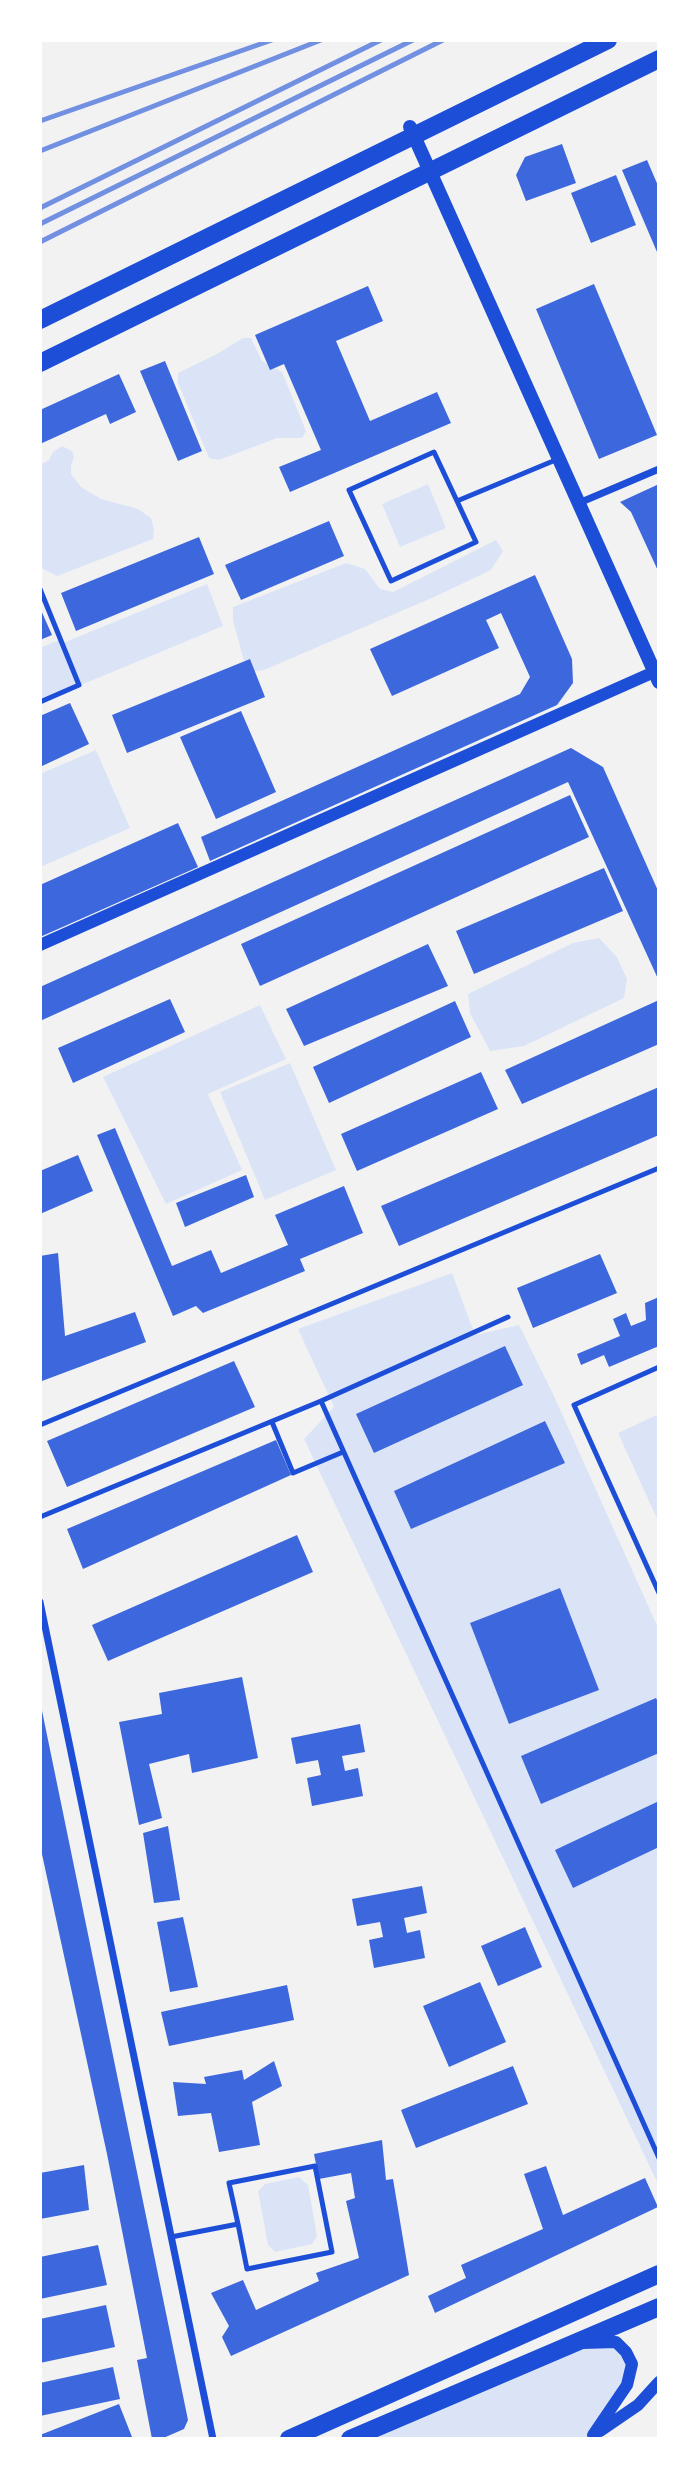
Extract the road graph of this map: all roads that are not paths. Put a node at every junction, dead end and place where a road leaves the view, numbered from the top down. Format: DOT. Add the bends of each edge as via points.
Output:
graph roads {
  1 [pos="608,40"];
  2 [pos="659,59"];
  3 [pos="412,132"];
  4 [pos="430,172"];
  5 [pos="40,320"];
  6 [pos="40,363"];
  7 [pos="558,459"];
  8 [pos="659,469"];
  9 [pos="457,501"];
  10 [pos="578,503"];
  11 [pos="40,589"];
  12 [pos="657,675"];
  13 [pos="40,702"];
  14 [pos="40,946"];
  15 [pos="659,1168"];
  16 [pos="508,1317"];
  17 [pos="659,1367"];
  18 [pos="321,1401"];
  19 [pos="272,1422"];
  20 [pos="40,1425"];
  21 [pos="343,1452"];
  22 [pos="40,1517"];
  23 [pos="659,1593"];
  24 [pos="40,1602"];
  25 [pos="659,2158"];
  26 [pos="238,2224"];
  27 [pos="171,2237"];
  28 [pos="659,2274"];
  29 [pos="659,2307"];
  30 [pos="575,2343"];
  31 [pos="659,2382"];
  32 [pos="596,2436"];
  33 [pos="213,2439"];
  34 [pos="289,2439"];
  35 [pos="350,2439"];
  1 -- 3 [label="main road"];
  2 -- 4 [label="main road"];
  3 -- 4 [label="main road"];
  3 -- 5 [label="main road"];
  4 -- 6 [label="main road"];
  4 -- 7 [label="main road"];
  7 -- 9 [label="lane"];
  7 -- 10 [label="main road"];
  8 -- 10 [label="street"];
  9 -- 9 [label="lane" via="435,452 349,490 391,581 476,542"];
  10 -- 12 [label="main road"];
  11 -- 13 [label="lane" via="79,685"];
  12 -- 14 [label="street"];
  15 -- 20 [label="lane"];
  16 -- 18 [label="lane"];
  17 -- 23 [label="lane" via="574,1405"];
  18 -- 19 [label="lane"];
  18 -- 21 [label="lane"];
  19 -- 21 [label="lane" via="293,1473"];
  19 -- 22 [label="lane"];
  21 -- 25 [label="lane"];
  24 -- 27 [label="street"];
  26 -- 26 [label="lane" via="247,2269 332,2252 315,2166 229,2183"];
  26 -- 27 [label="lane"];
  27 -- 33 [label="street"];
  28 -- 34 [label="main road"];
  29 -- 30 [label="main road"];
  30 -- 32 [label="street" via="616,2342 632,2364 627,2385"];
  30 -- 35 [label="main road"];
  31 -- 32 [label="street" via="638,2405"];
}
